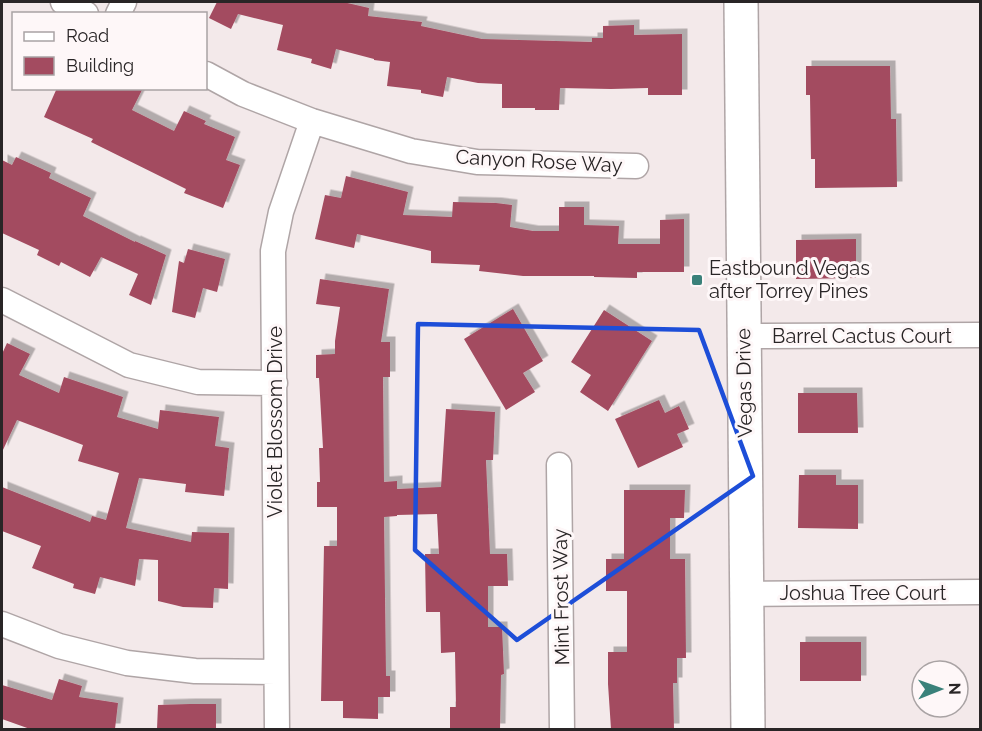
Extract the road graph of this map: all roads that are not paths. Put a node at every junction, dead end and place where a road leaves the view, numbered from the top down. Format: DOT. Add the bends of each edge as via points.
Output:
graph roads {
  1 [pos="63,2"];
  2 [pos="741,2"];
  3 [pos="82,12"];
  4 [pos="207,75"];
  5 [pos="312,121"];
  6 [pos="636,166"];
  7 [pos="2,300"];
  8 [pos="981,335"];
  9 [pos="744,336"];
  10 [pos="275,383"];
  11 [pos="559,465"];
  12 [pos="981,592"];
  13 [pos="747,594"];
  14 [pos="2,624"];
  15 [pos="276,672"];
  16 [pos="277,729"];
  17 [pos="562,729"];
  18 [pos="748,729"];
  1 -- 3 [label="street"];
  2 -- 9 [label="main road, Vegas Drive"];
  4 -- 5 [label="street, Canyon Rose Way" via="243,94"];
  5 -- 6 [label="street, Canyon Rose Way" via="411,151 477,162"];
  5 -- 10 [label="street, Violet Blossom Drive" via="281,212 273,251"];
  7 -- 10 [label="street" via="129,365 198,382"];
  8 -- 9 [label="street, Barrel Cactus Court"];
  9 -- 13 [label="main road, Vegas Drive"];
  10 -- 15 [label="street, Violet Blossom Drive"];
  11 -- 17 [label="street, Mint Frost Way"];
  12 -- 13 [label="street, Joshua Tree Court"];
  13 -- 18 [label="main road, Vegas Drive"];
  14 -- 15 [label="street" via="59,646 127,663 195,672"];
  15 -- 16 [label="street, Violet Blossom Drive"];
}
